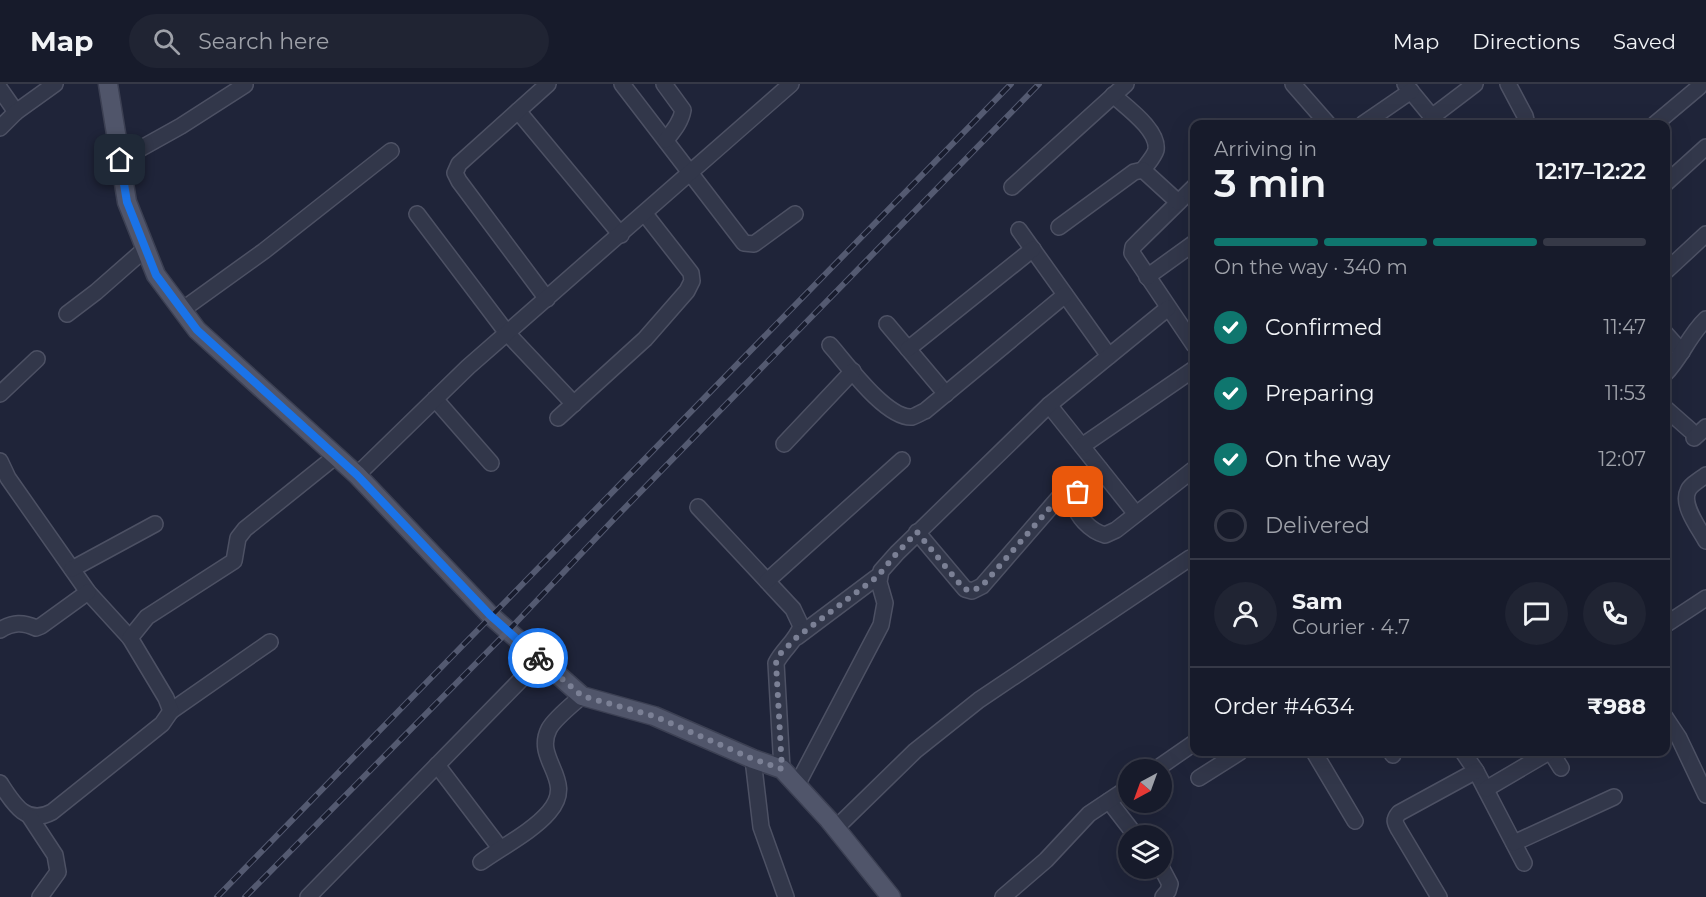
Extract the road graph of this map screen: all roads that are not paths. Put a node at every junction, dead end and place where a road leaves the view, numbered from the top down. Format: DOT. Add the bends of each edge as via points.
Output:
graph roads {
  1 [pos="55,84"];
  2 [pos="108,84"];
  3 [pos="548,84"];
  4 [pos="622,84"];
  5 [pos="664,84"];
  6 [pos="791,84"];
  7 [pos="1126,84"];
  8 [pos="1293,84"];
  9 [pos="1475,84"];
  10 [pos="245,85"];
  11 [pos="1511,85"];
  12 [pos="1408,87"];
  13 [pos="1699,87"];
  14 [pos="0,89"];
  15 [pos="1113,95"];
  16 [pos="518,111"];
  17 [pos="16,112"];
  18 [pos="1324,120"];
  19 [pos="1368,120"];
  20 [pos="1436,120"];
  21 [pos="1526,120"];
  22 [pos="1660,120"];
  23 [pos="0,128"];
  24 [pos="666,140"];
  25 [pos="1706,147"];
  26 [pos="391,151"];
  27 [pos="120,160"];
  28 [pos="1143,170"];
  29 [pos="691,172"];
  30 [pos="1670,179"];
  31 [pos="1012,187"];
  32 [pos="1190,191"];
  33 [pos="1178,202"];
  34 [pos="417,214"];
  35 [pos="645,214"];
  36 [pos="795,214"];
  37 [pos="1059,227"];
  38 [pos="1019,230"];
  39 [pos="621,234"];
  40 [pos="1706,234"];
  41 [pos="1190,246"];
  42 [pos="145,249"];
  43 [pos="1033,249"];
  44 [pos="1670,267"];
  45 [pos="1148,277"];
  46 [pos="1065,295"];
  47 [pos="547,299"];
  48 [pos="1168,308"];
  49 [pos="182,310"];
  50 [pos="67,314"];
  51 [pos="1706,319"];
  52 [pos="887,324"];
  53 [pos="507,333"];
  54 [pos="1190,339"];
  55 [pos="1670,339"];
  56 [pos="830,345"];
  57 [pos="908,349"];
  58 [pos="1682,352"];
  59 [pos="1109,356"];
  60 [pos="38,359"];
  61 [pos="1670,369"];
  62 [pos="853,371"];
  63 [pos="1190,372"];
  64 [pos="0,393"];
  65 [pos="946,394"];
  66 [pos="435,399"];
  67 [pos="574,404"];
  68 [pos="1049,405"];
  69 [pos="1670,413"];
  70 [pos="558,418"];
  71 [pos="1706,427"];
  72 [pos="784,444"];
  73 [pos="1082,446"];
  74 [pos="336,456"];
  75 [pos="902,459"];
  76 [pos="0,461"];
  77 [pos="491,463"];
  78 [pos="1100,469"];
  79 [pos="1190,472"];
  80 [pos="357,475"];
  81 [pos="1706,475"];
  82 [pos="1073,500"];
  83 [pos="698,507"];
  84 [pos="1136,514"];
  85 [pos="155,524"];
  86 [pos="917,532"];
  87 [pos="1706,541"];
  88 [pos="1190,558"];
  89 [pos="72,569"];
  90 [pos="879,577"];
  91 [pos="767,581"];
  92 [pos="88,592"];
  93 [pos="1706,598"];
  94 [pos="1670,623"];
  95 [pos="0,630"];
  96 [pos="797,637"];
  97 [pos="130,638"];
  98 [pos="270,642"];
  99 [pos="540,660"];
  100 [pos="582,696"];
  101 [pos="171,711"];
  102 [pos="1670,724"];
  103 [pos="1190,746"];
  104 [pos="1232,756"];
  105 [pos="1316,756"];
  106 [pos="1466,756"];
  107 [pos="1543,756"];
  108 [pos="1553,756"];
  109 [pos="753,759"];
  110 [pos="1171,759"];
  111 [pos="437,765"];
  112 [pos="1561,768"];
  113 [pos="782,769"];
  114 [pos="1476,771"];
  115 [pos="1199,778"];
  116 [pos="0,783"];
  117 [pos="797,785"];
  118 [pos="1486,789"];
  119 [pos="1118,795"];
  120 [pos="1706,795"];
  121 [pos="1614,797"];
  122 [pos="1109,801"];
  123 [pos="30,817"];
  124 [pos="1355,821"];
  125 [pos="1128,825"];
  126 [pos="836,828"];
  127 [pos="1514,843"];
  128 [pos="500,848"];
  129 [pos="481,862"];
  130 [pos="1524,863"];
  131 [pos="1167,879"];
  132 [pos="317,894"];
  133 [pos="40,897"];
  134 [pos="786,897"];
  135 [pos="891,897"];
  136 [pos="1003,897"];
  137 [pos="1163,897"];
  138 [pos="1438,897"];
  1 -- 17 [label="street"];
  2 -- 27 [label="main road"];
  3 -- 16 [label="street"];
  4 -- 24 [label="street"];
  5 -- 24 [label="street" via="683,110"];
  6 -- 29 [label="street"];
  7 -- 15 [label="street"];
  8 -- 18 [label="street"];
  9 -- 20 [label="street"];
  10 -- 27 [label="street"];
  11 -- 21 [label="street"];
  12 -- 19 [label="street"];
  12 -- 20 [label="street"];
  13 -- 22 [label="street"];
  14 -- 17 [label="street"];
  15 -- 28 [label="street" via="1149,129 1156,143 1156,152"];
  15 -- 31 [label="street"];
  16 -- 39 [label="street"];
  16 -- 47 [label="street" via="459,164 455,173"];
  17 -- 23 [label="street"];
  24 -- 29 [label="street"];
  25 -- 30 [label="street"];
  26 -- 49 [label="street"];
  27 -- 42 [label="main road" via="127,202"];
  28 -- 33 [label="street"];
  28 -- 37 [label="street" via="1134,172"];
  29 -- 35 [label="street"];
  29 -- 36 [label="street" via="744,243 754,244"];
  32 -- 33 [label="street"];
  33 -- 45 [label="street" via="1133,247 1132,253"];
  34 -- 53 [label="street"];
  35 -- 39 [label="street"];
  35 -- 67 [label="street" via="691,273 692,281 645,339"];
  38 -- 43 [label="street"];
  39 -- 47 [label="street"];
  40 -- 44 [label="street"];
  41 -- 45 [label="street"];
  42 -- 49 [label="main road" via="156,275"];
  42 -- 50 [label="street"];
  43 -- 46 [label="street"];
  43 -- 57 [label="street"];
  45 -- 48 [label="street"];
  46 -- 59 [label="street"];
  46 -- 65 [label="street"];
  47 -- 53 [label="street"];
  48 -- 54 [label="street"];
  48 -- 59 [label="street"];
  49 -- 74 [label="main road" via="197,330"];
  51 -- 58 [label="street"];
  52 -- 57 [label="street"];
  53 -- 66 [label="street"];
  53 -- 67 [label="street"];
  55 -- 58 [label="street"];
  56 -- 62 [label="street"];
  57 -- 65 [label="street"];
  58 -- 61 [label="street"];
  59 -- 68 [label="street"];
  60 -- 64 [label="street"];
  62 -- 65 [label="street" via="896,413 912,417"];
  62 -- 72 [label="street"];
  63 -- 73 [label="street"];
  66 -- 77 [label="street"];
  66 -- 80 [label="street"];
  67 -- 70 [label="street"];
  68 -- 73 [label="street"];
  68 -- 86 [label="street"];
  69 -- 71 [label="street" via="1692,434"];
  73 -- 78 [label="street"];
  74 -- 80 [label="main road"];
  74 -- 97 [label="street" via="245,530 238,538 234,561 147,617"];
  75 -- 91 [label="street"];
  76 -- 89 [label="street"];
  78 -- 82 [label="street"];
  78 -- 84 [label="street"];
  79 -- 84 [label="street"];
  80 -- 99 [label="main road" via="490,615"];
  81 -- 87 [label="street" via="1688,489 1686,496 1687,506"];
  82 -- 84 [label="street" via="1080,517 1097,533 1105,535"];
  82 -- 86 [label="street" via="1062,494 982,586 972,591 964,589"];
  83 -- 91 [label="street"];
  85 -- 89 [label="street"];
  86 -- 90 [label="street"];
  88 -- 126 [label="street" via="980,700 915,751"];
  89 -- 92 [label="street"];
  90 -- 96 [label="street"];
  90 -- 117 [label="street" via="885,603 881,626"];
  91 -- 96 [label="street" via="793,609 801,626"];
  92 -- 95 [label="street" via="41,626 18,623"];
  92 -- 97 [label="street"];
  93 -- 94 [label="street"];
  96 -- 113 [label="street" via="776,663"];
  97 -- 101 [label="street"];
  98 -- 101 [label="street"];
  99 -- 100 [label="main road"];
  99 -- 111 [label="street"];
  100 -- 109 [label="main road" via="654,716"];
  100 -- 128 [label="street" via="549,728 544,745 560,784 550,811"];
  101 -- 123 [label="street" via="162,724 52,813"];
  102 -- 120 [label="street"];
  103 -- 110 [label="street"];
  104 -- 115 [label="street"];
  105 -- 124 [label="street"];
  106 -- 114 [label="street"];
  107 -- 118 [label="street"];
  108 -- 112 [label="street"];
  109 -- 113 [label="main road"];
  109 -- 134 [label="street" via="761,827"];
  111 -- 128 [label="street"];
  111 -- 132 [label="street"];
  113 -- 117 [label="main road"];
  114 -- 118 [label="street"];
  114 -- 138 [label="street" via="1399,813 1394,821"];
  116 -- 123 [label="street" via="14,804"];
  117 -- 126 [label="main road"];
  118 -- 127 [label="street"];
  119 -- 122 [label="street"];
  121 -- 127 [label="street"];
  122 -- 125 [label="street"];
  122 -- 136 [label="street" via="1089,814 1046,860"];
  123 -- 133 [label="street" via="55,855 58,872"];
  126 -- 135 [label="main road"];
  127 -- 130 [label="street"];
  128 -- 129 [label="street"];
  131 -- 137 [label="street" via="1170,884"];
}
